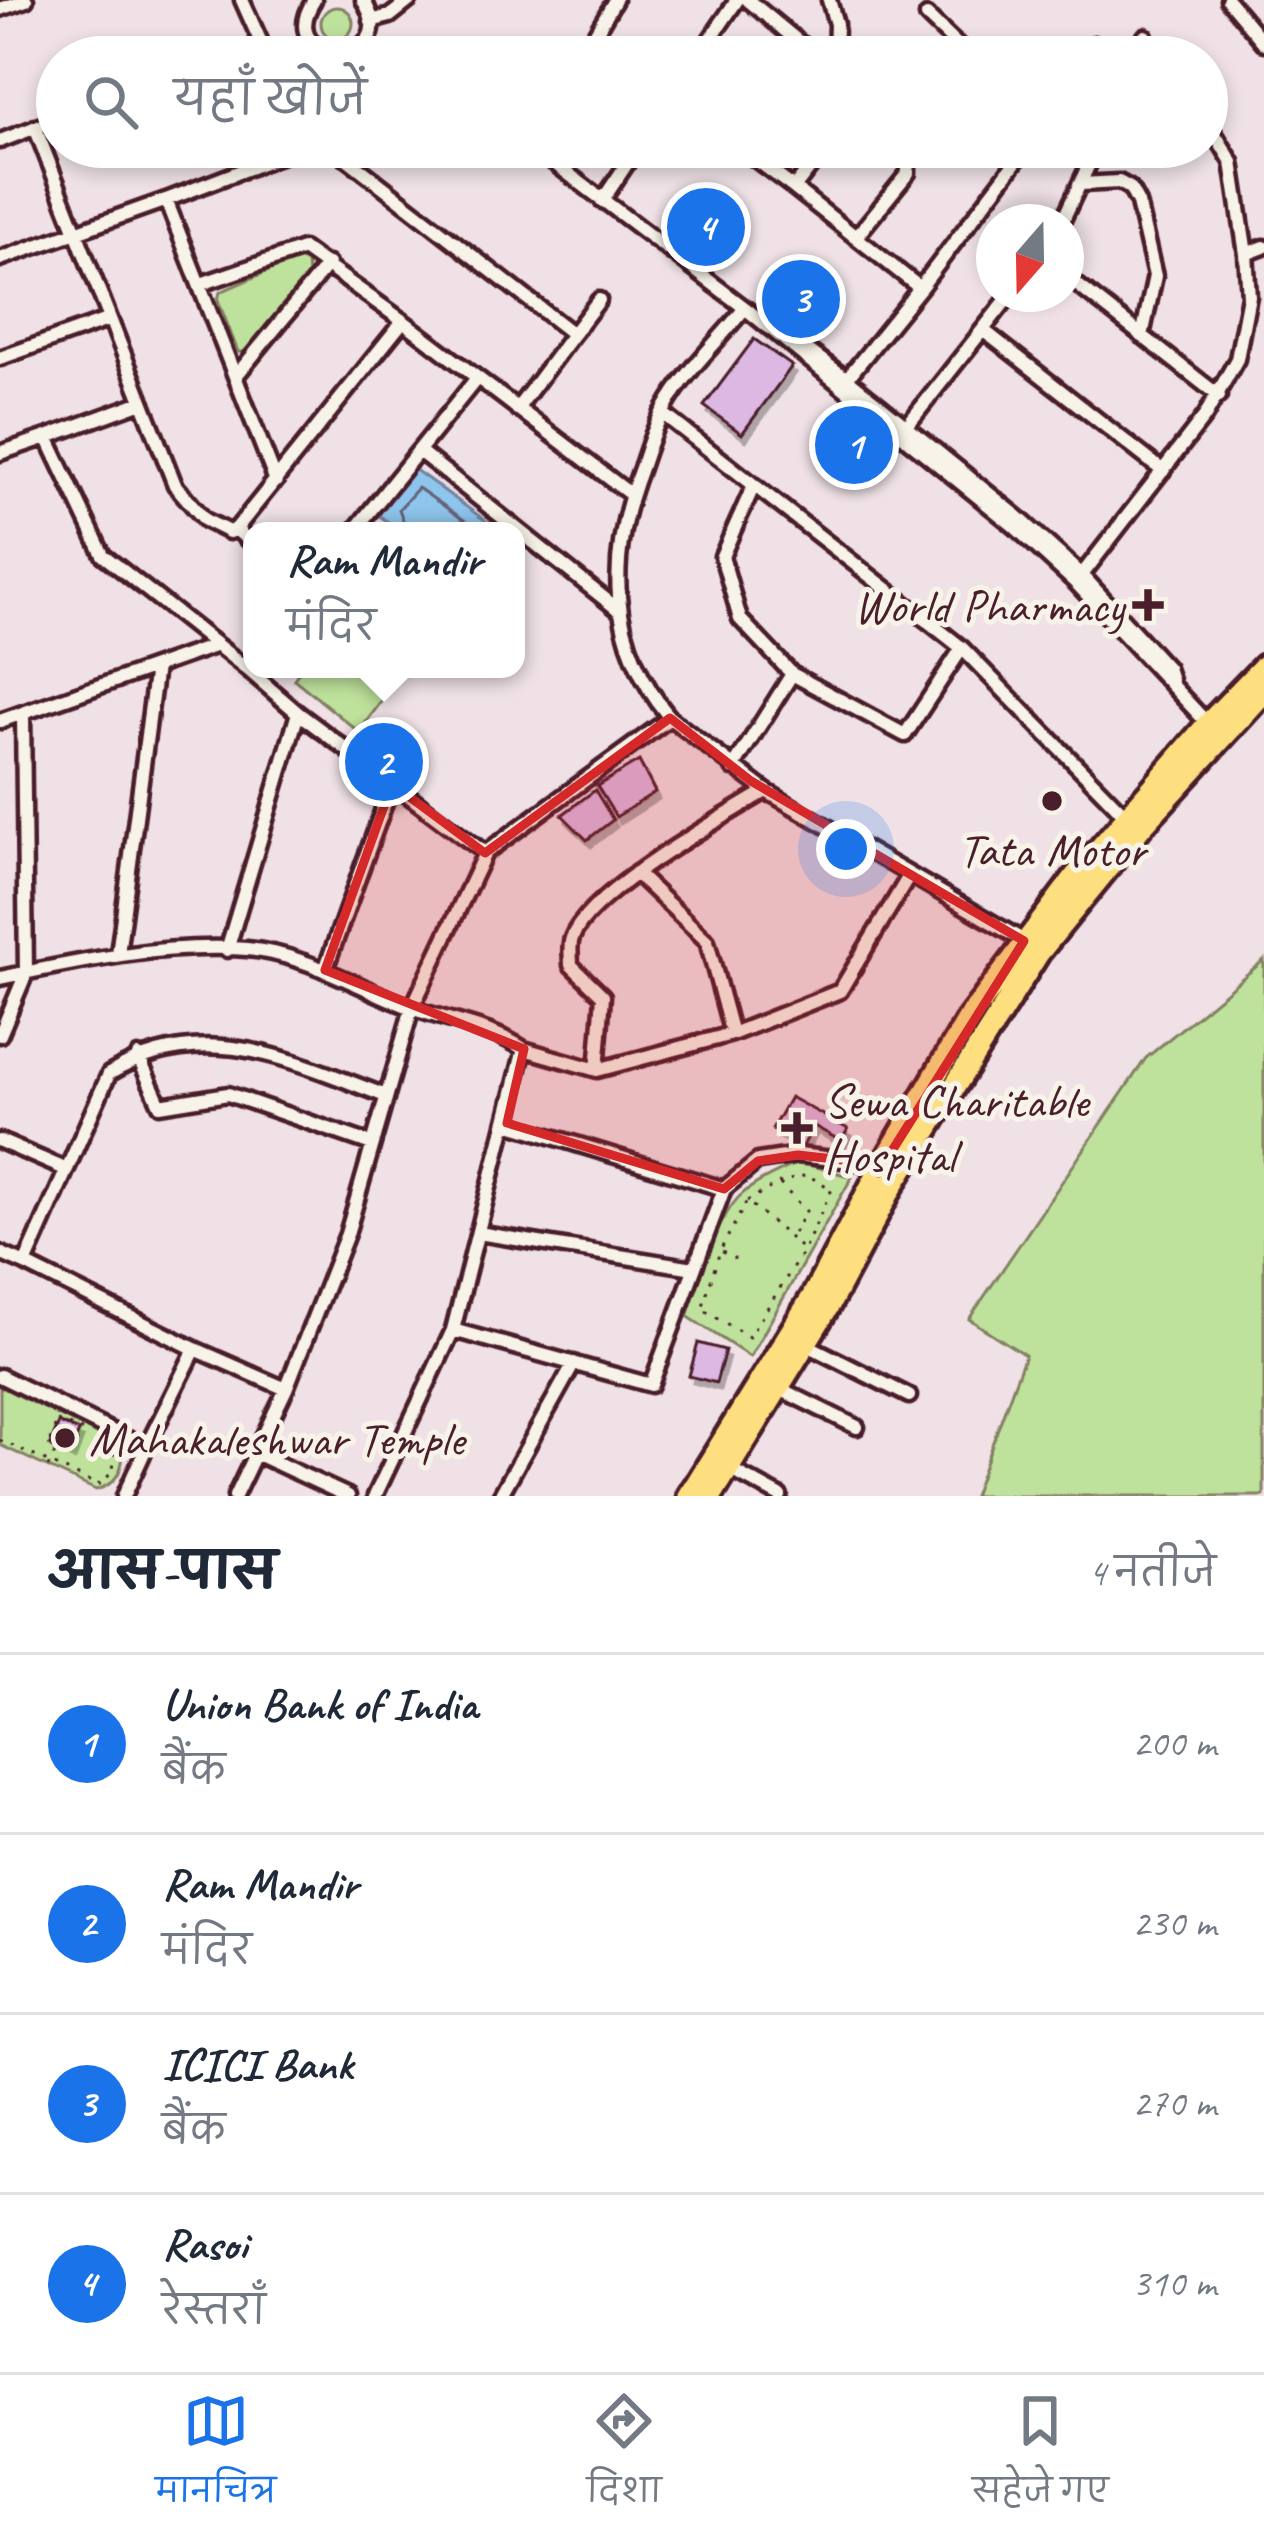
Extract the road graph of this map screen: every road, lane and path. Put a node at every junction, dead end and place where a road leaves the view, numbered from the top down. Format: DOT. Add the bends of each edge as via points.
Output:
graph roads {
  1 [pos="26,0"];
  2 [pos="242,0"];
  3 [pos="314,0"];
  4 [pos="363,0"];
  5 [pos="410,0"];
  6 [pos="615,0"];
  7 [pos="736,0"];
  8 [pos="748,0"];
  9 [pos="829,0"];
  10 [pos="1228,0"];
  11 [pos="0,9"];
  12 [pos="927,16"];
  13 [pos="371,21"];
  14 [pos="256,36"];
  15 [pos="310,36"];
  16 [pos="365,36"];
  17 [pos="594,36"];
  18 [pos="712,36"];
  19 [pos="792,36"];
  20 [pos="836,36"];
  21 [pos="948,36"];
  22 [pos="1264,43"];
  23 [pos="35,127"];
  24 [pos="0,141"];
  25 [pos="1228,156"];
  26 [pos="51,168"];
  27 [pos="248,168"];
  28 [pos="359,168"];
  29 [pos="560,168"];
  30 [pos="624,168"];
  31 [pos="767,168"];
  32 [pos="810,168"];
  33 [pos="908,168"];
  34 [pos="1012,168"];
  35 [pos="1088,168"];
  36 [pos="1082,184"];
  37 [pos="794,188"];
  38 [pos="166,200"];
  39 [pos="602,201"];
  40 [pos="1072,204"];
  41 [pos="77,233"];
  42 [pos="856,237"];
  43 [pos="1264,247"];
  44 [pos="1246,254"];
  45 [pos="0,259"];
  46 [pos="328,264"];
  47 [pos="201,284"];
  48 [pos="920,288"];
  49 [pos="1084,290"];
  50 [pos="598,300"];
  51 [pos="745,308"];
  52 [pos="997,312"];
  53 [pos="110,319"];
  54 [pos="403,321"];
  55 [pos="983,330"];
  56 [pos="572,334"];
  57 [pos="1142,336"];
  58 [pos="0,358"];
  59 [pos="236,376"];
  60 [pos="477,378"];
  61 [pos="844,382"];
  62 [pos="1219,395"];
  63 [pos="142,401"];
  64 [pos="517,409"];
  65 [pos="662,413"];
  66 [pos="904,430"];
  67 [pos="47,436"];
  68 [pos="419,451"];
  69 [pos="0,453"];
  70 [pos="1163,471"];
  71 [pos="276,481"];
  72 [pos="754,485"];
  73 [pos="630,494"];
  74 [pos="361,522"];
  75 [pos="508,522"];
  76 [pos="236,529"];
  77 [pos="525,535"];
  78 [pos="243,536"];
  79 [pos="1079,579"];
  80 [pos="620,611"];
  81 [pos="217,645"];
  82 [pos="962,648"];
  83 [pos="243,660"];
  84 [pos="1264,666"];
  85 [pos="156,667"];
  86 [pos="792,674"];
  87 [pos="263,678"];
  88 [pos="1264,692"];
  89 [pos="22,713"];
  90 [pos="298,713"];
  91 [pos="670,718"];
  92 [pos="0,721"];
  93 [pos="1208,724"];
  94 [pos="733,768"];
  95 [pos="392,784"];
  96 [pos="766,791"];
  97 [pos="1127,817"];
  98 [pos="485,853"];
  99 [pos="636,873"];
  100 [pos="909,876"];
  101 [pos="1024,941"];
  102 [pos="227,950"];
  103 [pos="118,954"];
  104 [pos="325,970"];
  105 [pos="26,973"];
  106 [pos="0,978"];
  107 [pos="412,1008"];
  108 [pos="732,1034"];
  109 [pos="0,1035"];
  110 [pos="524,1049"];
  111 [pos="138,1056"];
  112 [pos="597,1070"];
  113 [pos="386,1096"];
  114 [pos="506,1123"];
  115 [pos="0,1141"];
  116 [pos="373,1144"];
  117 [pos="65,1169"];
  118 [pos="878,1174"];
  119 [pos="779,1183"];
  120 [pos="724,1190"];
  121 [pos="747,1201"];
  122 [pos="478,1233"];
  123 [pos="790,1238"];
  124 [pos="804,1250"];
  125 [pos="720,1251"];
  126 [pos="0,1253"];
  127 [pos="740,1261"];
  128 [pos="26,1264"];
  129 [pos="694,1268"];
  130 [pos="453,1330"];
  131 [pos="805,1344"];
  132 [pos="195,1349"];
  133 [pos="574,1363"];
  134 [pos="0,1376"];
  135 [pos="778,1388"];
  136 [pos="286,1389"];
  137 [pos="909,1396"];
  138 [pos="69,1420"];
  139 [pos="857,1427"];
  140 [pos="90,1431"];
  141 [pos="0,1441"];
  142 [pos="111,1442"];
  143 [pos="146,1448"];
  144 [pos="56,1450"];
  145 [pos="257,1454"];
  146 [pos="49,1465"];
  147 [pos="728,1468"];
  148 [pos="124,1496"];
  149 [pos="236,1496"];
  150 [pos="348,1496"];
  151 [pos="374,1496"];
  152 [pos="500,1496"];
  153 [pos="689,1496"];
  154 [pos="711,1496"];
  155 [pos="780,1496"];
  1 -- 11 [label="street"];
  2 -- 14 [label="street"];
  3 -- 15 [label="street"];
  4 -- 13 [label="street"];
  5 -- 13 [label="street"];
  6 -- 17 [label="street"];
  7 -- 18 [label="street"];
  8 -- 19 [label="street"];
  9 -- 20 [label="street"];
  10 -- 22 [label="street"];
  12 -- 21 [label="street"];
  13 -- 16 [label="street"];
  23 -- 24 [label="street"];
  25 -- 44 [label="street"];
  26 -- 41 [label="street"];
  27 -- 38 [label="street"];
  28 -- 56 [label="street"];
  29 -- 39 [label="street"];
  30 -- 39 [label="street"];
  31 -- 37 [label="street"];
  32 -- 37 [label="street"];
  33 -- 42 [label="street"];
  34 -- 48 [label="street"];
  35 -- 36 [label="street"];
  36 -- 40 [label="street"];
  36 -- 57 [label="street" via="1119,182 1138,203 1155,276"];
  37 -- 42 [label="street"];
  38 -- 41 [label="street"];
  38 -- 47 [label="street"];
  39 -- 51 [label="street"];
  41 -- 45 [label="street"];
  41 -- 53 [label="street"];
  42 -- 48 [label="street"];
  43 -- 44 [label="street"];
  44 -- 62 [label="street" via="1247,320"];
  46 -- 47 [label="street" via="298,249"];
  46 -- 54 [label="street"];
  46 -- 59 [label="street"];
  47 -- 59 [label="street"];
  48 -- 61 [label="street"];
  49 -- 57 [label="street"];
  50 -- 56 [label="street"];
  51 -- 61 [label="street"];
  51 -- 65 [label="street"];
  52 -- 55 [label="street"];
  53 -- 58 [label="street"];
  53 -- 63 [label="street"];
  54 -- 60 [label="street"];
  54 -- 71 [label="street"];
  55 -- 66 [label="street"];
  55 -- 70 [label="street"];
  56 -- 64 [label="street"];
  57 -- 62 [label="street"];
  59 -- 71 [label="street"];
  60 -- 64 [label="street"];
  60 -- 68 [label="street"];
  61 -- 66 [label="street"];
  62 -- 70 [label="street"];
  63 -- 67 [label="street"];
  63 -- 76 [label="street" via="175,485 205,520"];
  64 -- 73 [label="street"];
  65 -- 72 [label="street"];
  65 -- 73 [label="street"];
  66 -- 79 [label="street" via="987,490"];
  67 -- 69 [label="street"];
  67 -- 81 [label="street" via="103,555"];
  68 -- 74 [label="street"];
  68 -- 75 [label="street"];
  70 -- 79 [label="street"];
  71 -- 76 [label="street"];
  72 -- 82 [label="street"];
  72 -- 86 [label="street" via="722,556 740,619"];
  73 -- 80 [label="street" via="619,542"];
  76 -- 78 [label="street"];
  77 -- 80 [label="street"];
  79 -- 93 [label="street" via="1167,668"];
  80 -- 91 [label="street" via="643,678"];
  81 -- 83 [label="street"];
  81 -- 85 [label="street"];
  82 -- 86 [label="street" via="905,735"];
  82 -- 97 [label="street"];
  84 -- 93 [label="main road"];
  85 -- 89 [label="street"];
  85 -- 103 [label="street"];
  86 -- 94 [label="street"];
  87 -- 90 [label="street"];
  88 -- 131 [label="main road" via="1039,952 894,1183"];
  89 -- 92 [label="street"];
  89 -- 105 [label="street"];
  90 -- 95 [label="street"];
  90 -- 102 [label="street"];
  91 -- 94 [label="street"];
  91 -- 98 [label="street"];
  93 -- 97 [label="main road"];
  94 -- 96 [label="street"];
  95 -- 98 [label="street"];
  95 -- 104 [label="street"];
  96 -- 99 [label="street"];
  96 -- 100 [label="street"];
  97 -- 101 [label="main road"];
  98 -- 107 [label="street"];
  99 -- 108 [label="street" via="707,941"];
  99 -- 112 [label="street" via="571,941 571,965 603,996"];
  100 -- 101 [label="street"];
  100 -- 108 [label="street" via="840,991"];
  101 -- 118 [label="main road"];
  102 -- 103 [label="street"];
  102 -- 104 [label="street"];
  103 -- 105 [label="street"];
  104 -- 107 [label="street"];
  105 -- 106 [label="street"];
  105 -- 109 [label="street"];
  107 -- 110 [label="street" via="502,1034"];
  107 -- 113 [label="street"];
  108 -- 112 [label="street"];
  110 -- 112 [label="street"];
  110 -- 114 [label="street"];
  111 -- 113 [label="street" via="200,1046 263,1051"];
  111 -- 116 [label="street" via="160,1105 228,1094"];
  111 -- 117 [label="street" via="109,1074"];
  113 -- 116 [label="street"];
  114 -- 120 [label="street"];
  114 -- 122 [label="street"];
  115 -- 117 [label="street"];
  116 -- 136 [label="street"];
  117 -- 128 [label="street"];
  118 -- 120 [label="street" via="860,1162 798,1155 758,1161"];
  118 -- 153 [label="main road"];
  119 -- 121 [label="path"];
  119 -- 123 [label="path" via="806,1210"];
  119 -- 124 [label="path" via="806,1175 832,1189"];
  120 -- 129 [label="street"];
  121 -- 123 [label="path"];
  121 -- 125 [label="path"];
  122 -- 129 [label="street"];
  122 -- 130 [label="street"];
  123 -- 124 [label="path"];
  124 -- 125 [label="path" via="749,1337 702,1309"];
  125 -- 127 [label="path"];
  126 -- 128 [label="street"];
  128 -- 132 [label="street"];
  129 -- 133 [label="street" via="651,1385"];
  130 -- 133 [label="street"];
  130 -- 151 [label="street"];
  131 -- 135 [label="main road"];
  131 -- 137 [label="street"];
  132 -- 136 [label="street"];
  132 -- 143 [label="street"];
  133 -- 152 [label="street"];
  134 -- 143 [label="street"];
  135 -- 139 [label="street"];
  135 -- 147 [label="main road"];
  136 -- 145 [label="street"];
  138 -- 140 [label="path"];
  141 -- 146 [label="path"];
  142 -- 146 [label="path" via="113,1472 98,1485"];
  143 -- 148 [label="street"];
  144 -- 144 [label="path" via="72,1455 81,1430 57,1420 47,1446"];
  144 -- 146 [label="path"];
  145 -- 149 [label="street"];
  145 -- 150 [label="street"];
  147 -- 154 [label="main road"];
  147 -- 155 [label="street"];
}
